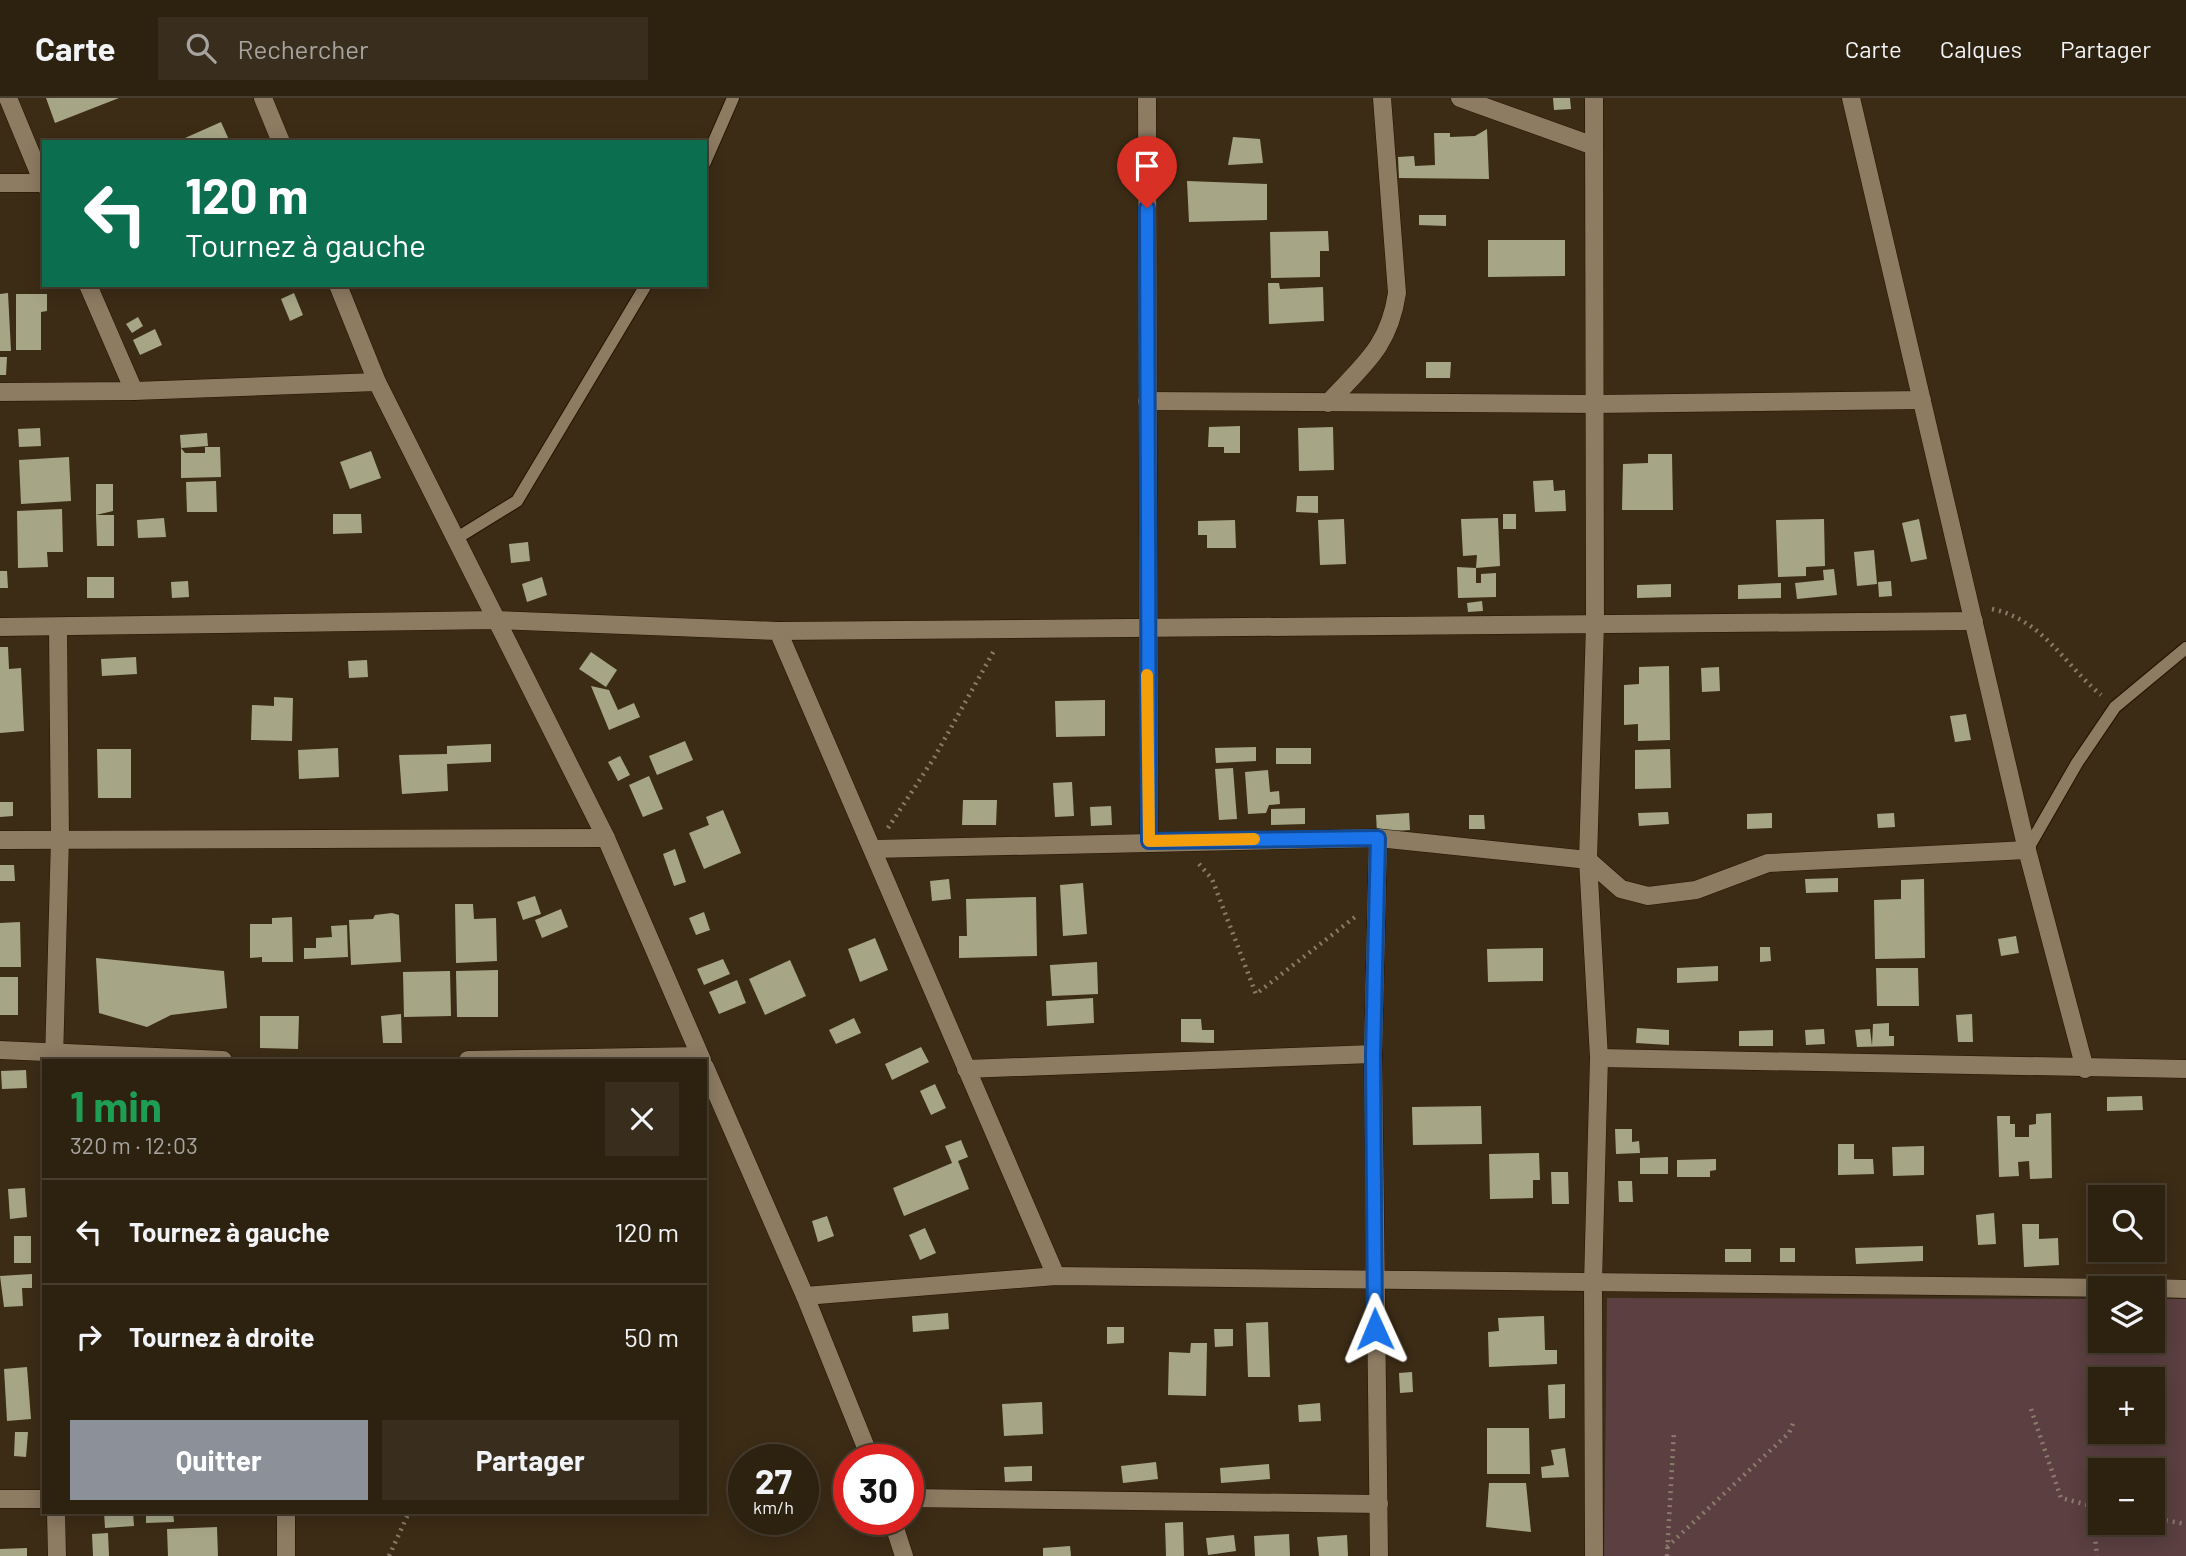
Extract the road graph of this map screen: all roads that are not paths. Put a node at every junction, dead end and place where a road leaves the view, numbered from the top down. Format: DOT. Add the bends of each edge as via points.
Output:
graph roads {
  1 [pos="8,98"];
  2 [pos="263,98"];
  3 [pos="733,98"];
  4 [pos="1147,98"];
  5 [pos="1382,98"];
  6 [pos="1460,98"];
  7 [pos="1594,98"];
  8 [pos="1851,98"];
  9 [pos="280,140"];
  10 [pos="1594,146"];
  11 [pos="707,157"];
  12 [pos="42,182"];
  13 [pos="0,183"];
  14 [pos="42,184"];
  15 [pos="89,287"];
  16 [pos="339,287"];
  17 [pos="645,287"];
  18 [pos="377,382"];
  19 [pos="134,391"];
  20 [pos="0,392"];
  21 [pos="1922,400"];
  22 [pos="1147,401"];
  23 [pos="1328,403"];
  24 [pos="1595,404"];
  25 [pos="457,538"];
  26 [pos="1971,612"];
  27 [pos="496,620"];
  28 [pos="1595,624"];
  29 [pos="0,627"];
  30 [pos="58,628"];
  31 [pos="1146,628"];
  32 [pos="778,631"];
  33 [pos="2186,648"];
  34 [pos="60,838"];
  35 [pos="606,838"];
  36 [pos="1378,838"];
  37 [pos="0,840"];
  38 [pos="1149,841"];
  39 [pos="873,849"];
  40 [pos="2027,850"];
  41 [pos="1588,860"];
  42 [pos="0,1051"];
  43 [pos="1373,1054"];
  44 [pos="54,1057"];
  45 [pos="1599,1058"];
  46 [pos="167,1059"];
  47 [pos="702,1059"];
  48 [pos="966,1069"];
  49 [pos="2085,1069"];
  50 [pos="2186,1069"];
  51 [pos="707,1070"];
  52 [pos="1056,1276"];
  53 [pos="1374,1279"];
  54 [pos="1593,1283"];
  55 [pos="2088,1288"];
  56 [pos="2165,1288"];
  57 [pos="2186,1289"];
  58 [pos="805,1296"];
  59 [pos="864,1444"];
  60 [pos="924,1498"];
  61 [pos="0,1499"];
  62 [pos="42,1499"];
  63 [pos="1379,1504"];
  64 [pos="56,1514"];
  65 [pos="286,1514"];
  66 [pos="897,1535"];
  67 [pos="57,1556"];
  68 [pos="286,1556"];
  69 [pos="904,1556"];
  70 [pos="1379,1556"];
  71 [pos="1594,1556"];
  1 -- 12 [label="street"];
  2 -- 9 [label="street"];
  3 -- 11 [label="lane"];
  4 -- 22 [label="street"];
  5 -- 23 [label="street" via="1397,293 1393,320 1378,349"];
  6 -- 10 [label="street"];
  7 -- 10 [label="street"];
  8 -- 21 [label="street"];
  10 -- 24 [label="street"];
  13 -- 14 [label="street"];
  15 -- 19 [label="street"];
  16 -- 18 [label="street"];
  17 -- 25 [label="lane" via="517,501"];
  18 -- 19 [label="street"];
  18 -- 25 [label="street"];
  19 -- 20 [label="street"];
  21 -- 24 [label="street"];
  21 -- 26 [label="street"];
  22 -- 23 [label="street"];
  22 -- 31 [label="street"];
  23 -- 24 [label="street"];
  24 -- 28 [label="street"];
  25 -- 27 [label="street"];
  26 -- 28 [label="street"];
  26 -- 40 [label="street"];
  27 -- 30 [label="street"];
  27 -- 32 [label="street"];
  27 -- 35 [label="street"];
  28 -- 31 [label="street"];
  28 -- 41 [label="street"];
  29 -- 30 [label="street"];
  30 -- 34 [label="street"];
  31 -- 32 [label="street"];
  31 -- 38 [label="street"];
  32 -- 39 [label="street"];
  33 -- 40 [label="lane" via="2115,707"];
  34 -- 35 [label="street"];
  34 -- 37 [label="street"];
  34 -- 44 [label="street"];
  35 -- 47 [label="street"];
  36 -- 38 [label="street"];
  36 -- 41 [label="street"];
  36 -- 43 [label="street"];
  38 -- 39 [label="street"];
  39 -- 48 [label="street"];
  40 -- 41 [label="street" via="1768,863 1696,890 1648,896 1621,889"];
  40 -- 49 [label="street"];
  41 -- 45 [label="street"];
  42 -- 44 [label="street"];
  43 -- 48 [label="street"];
  43 -- 53 [label="street"];
  44 -- 46 [label="street"];
  45 -- 49 [label="street"];
  45 -- 54 [label="street"];
  48 -- 52 [label="street"];
  49 -- 50 [label="street"];
  51 -- 58 [label="street"];
  52 -- 53 [label="street"];
  52 -- 58 [label="street"];
  53 -- 54 [label="street"];
  53 -- 63 [label="street"];
  54 -- 55 [label="street"];
  54 -- 71 [label="street"];
  56 -- 57 [label="street"];
  58 -- 59 [label="street"];
  60 -- 63 [label="street"];
  61 -- 62 [label="street"];
  63 -- 70 [label="street"];
  64 -- 67 [label="street"];
  65 -- 68 [label="street"];
  66 -- 69 [label="street"];
}
